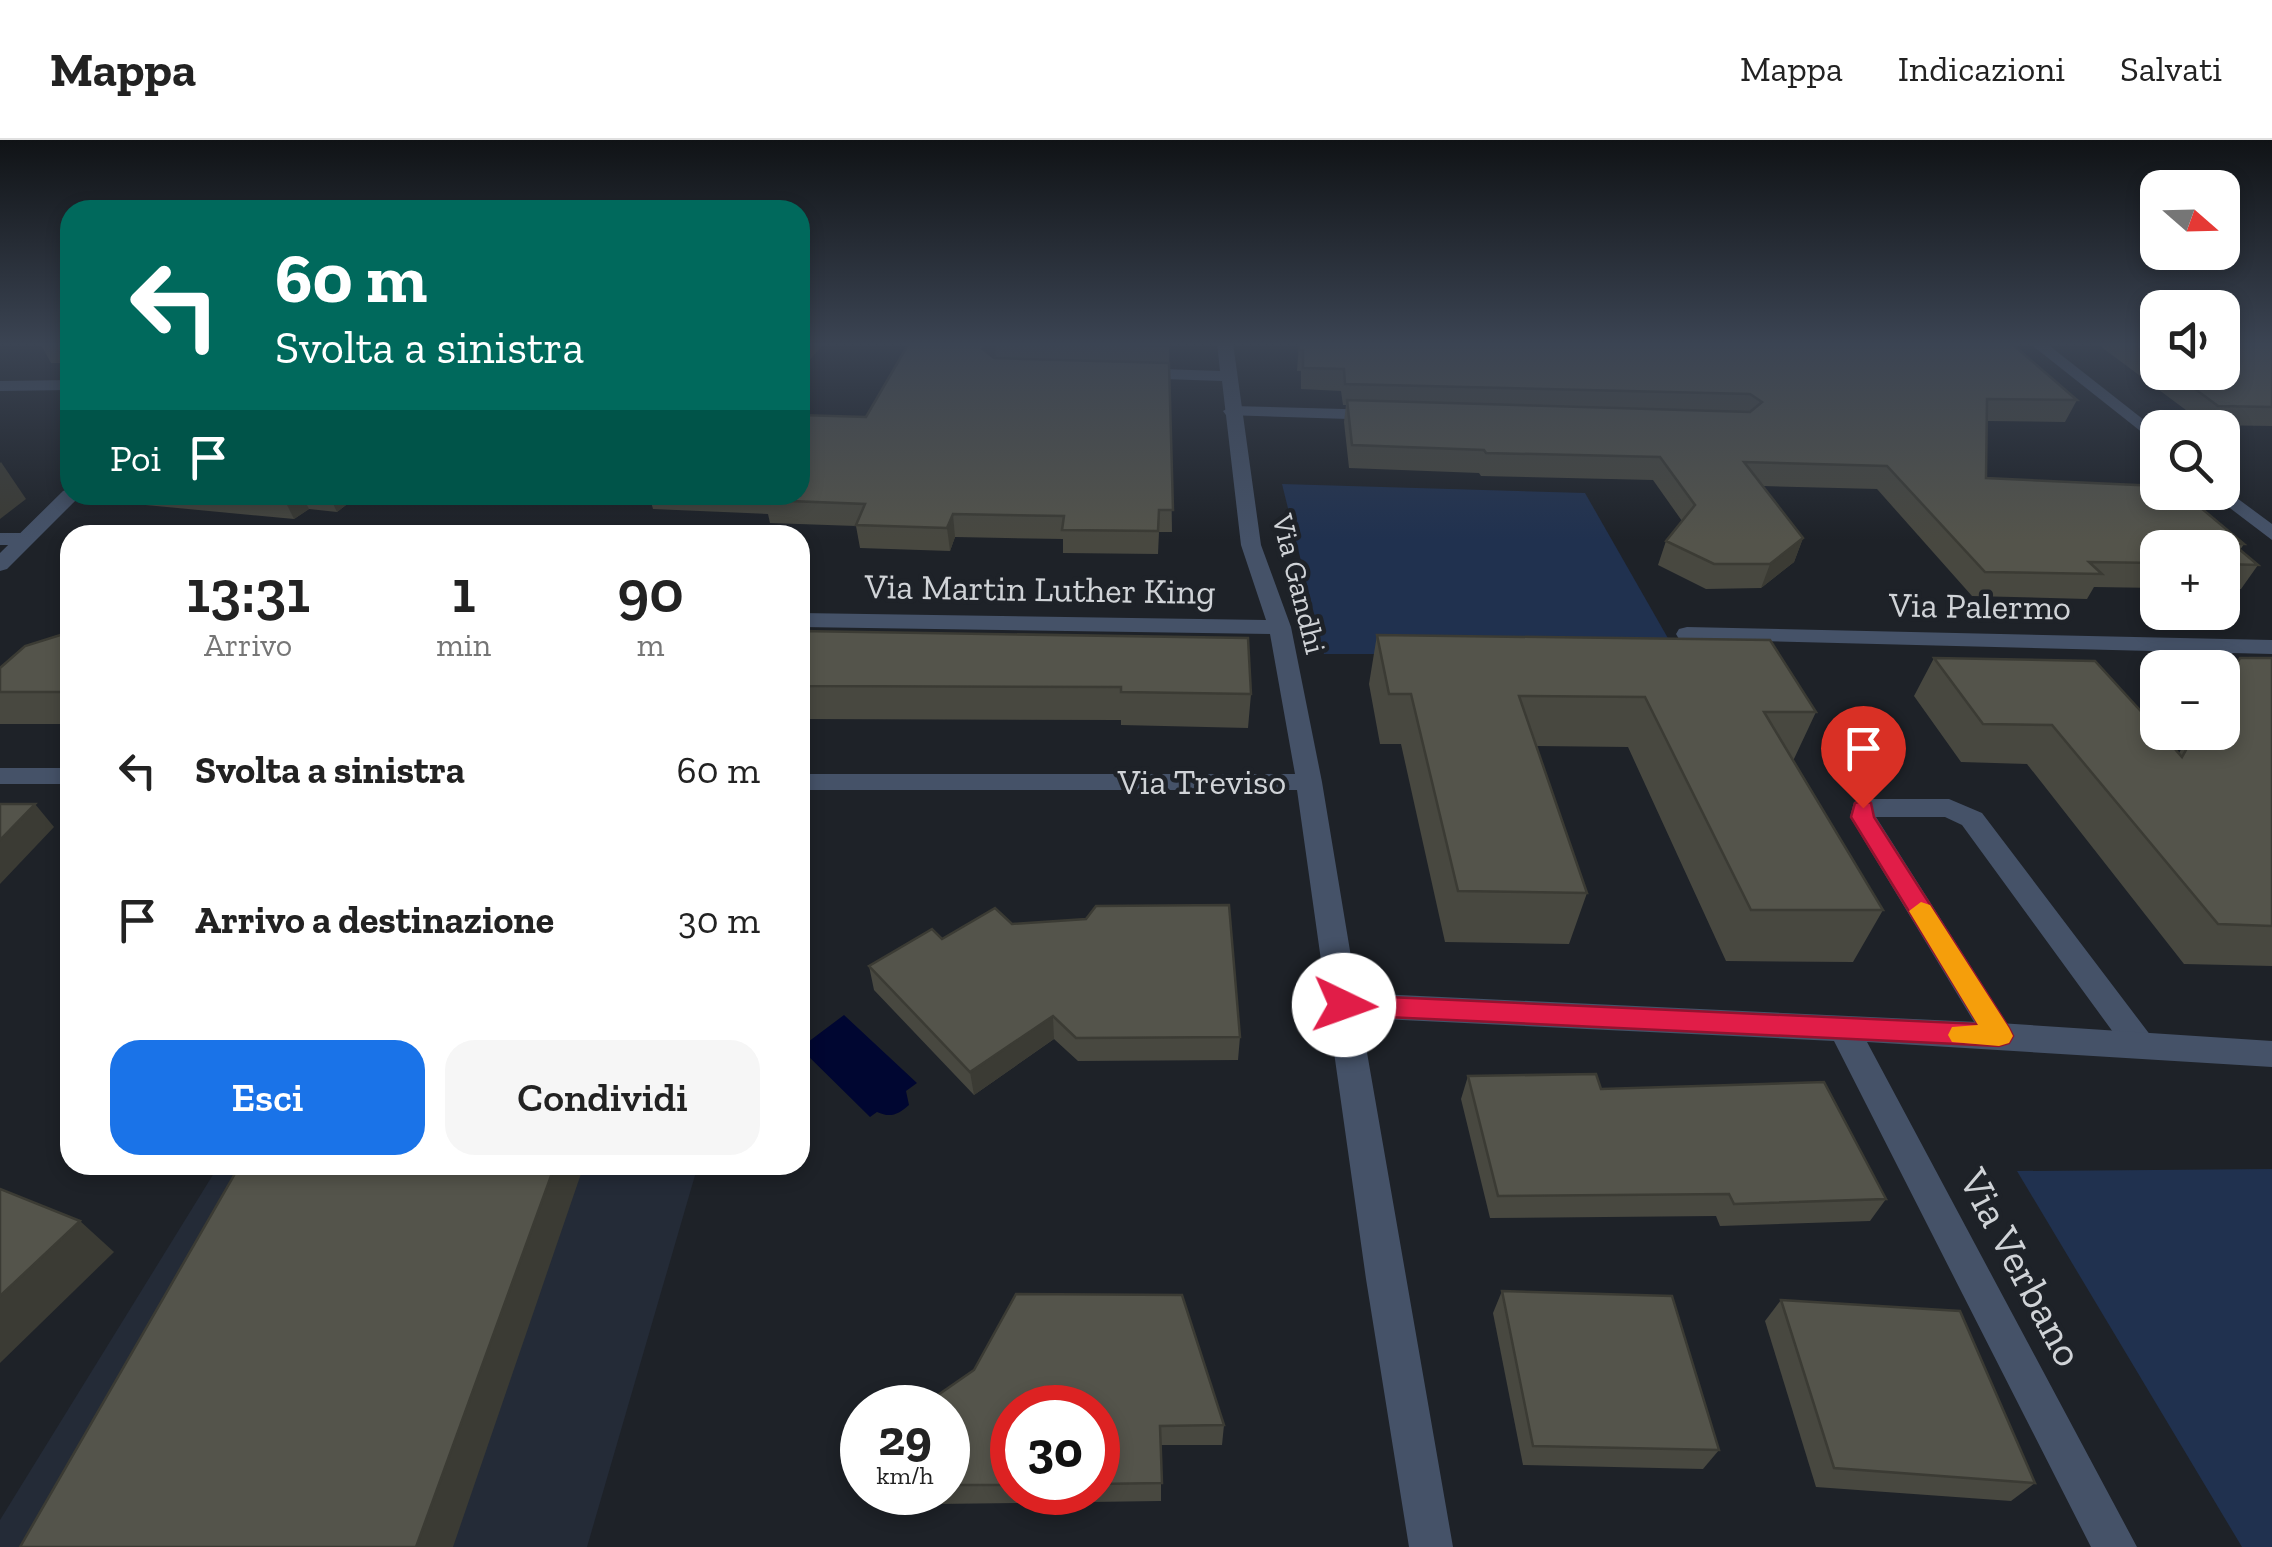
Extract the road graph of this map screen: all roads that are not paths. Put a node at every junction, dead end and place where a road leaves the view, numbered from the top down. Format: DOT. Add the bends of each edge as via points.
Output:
graph roads {
  1 [pos="2119,409"];
  2 [pos="1232,410"];
  3 [pos="1403,416"];
  4 [pos="2140,425"];
  5 [pos="60,505"];
  6 [pos="2240,508"];
  7 [pos="2272,534"];
  8 [pos="26,539"];
  9 [pos="0,540"];
  10 [pos="0,565"];
  11 [pos="810,620"];
  12 [pos="1280,627"];
  13 [pos="1688,634"];
  14 [pos="2272,647"];
  15 [pos="0,776"];
  16 [pos="60,776"];
  17 [pos="810,782"];
  18 [pos="1309,782"];
  19 [pos="1344,1005"];
  20 [pos="1846,1031"];
  21 [pos="1999,1036"];
  22 [pos="2140,1045"];
  23 [pos="2272,1054"];
  24 [pos="1432,1547"];
  25 [pos="2115,1547"];
  1 -- 4 [label="street"];
  2 -- 3 [label="street"];
  2 -- 12 [label="street, Via Gandhi" via="1251,545"];
  5 -- 8 [label="street"];
  6 -- 7 [label="street"];
  8 -- 9 [label="street"];
  8 -- 10 [label="street"];
  11 -- 12 [label="street, Via Martin Luther King"];
  12 -- 18 [label="street, Via Gandhi"];
  13 -- 14 [label="street, Via Palermo"];
  15 -- 16 [label="street"];
  17 -- 18 [label="street, Via Treviso"];
  18 -- 19 [label="street, Via Treviso"];
  19 -- 20 [label="street"];
  19 -- 24 [label="street, Via Treviso"];
  20 -- 21 [label="street"];
  20 -- 25 [label="street, Via Verbano"];
  21 -- 22 [label="street"];
  21 -- 22 [label="street" via="1862,817 1863,808 1949,808 1972,819"];
  22 -- 23 [label="street"];
}
